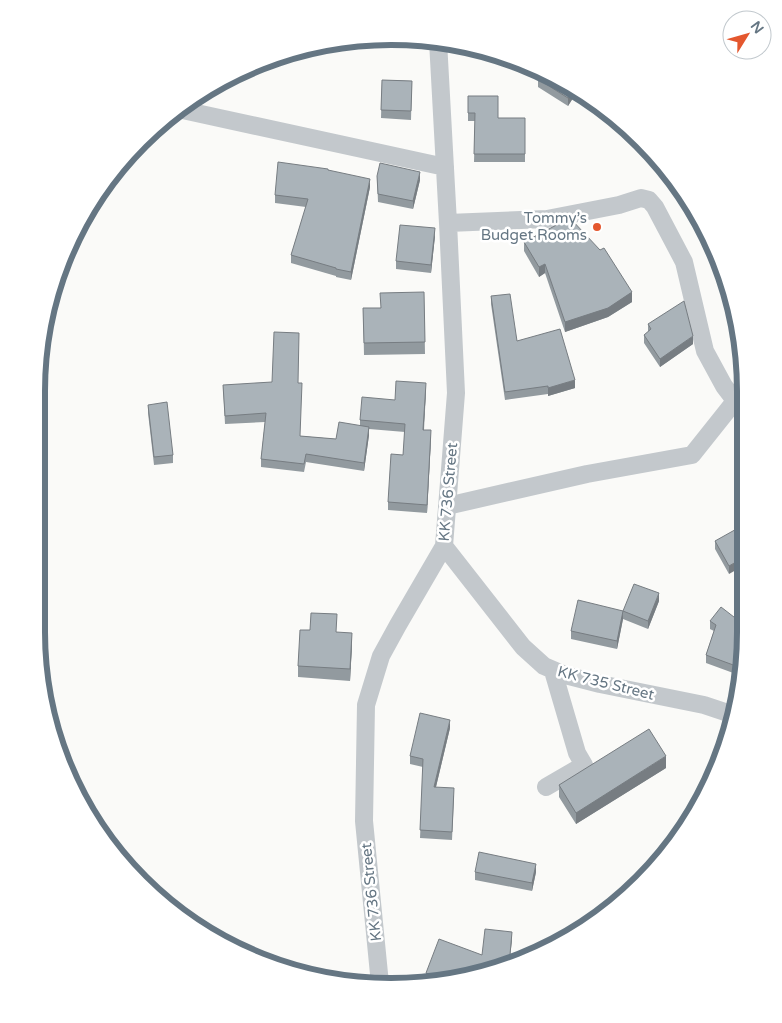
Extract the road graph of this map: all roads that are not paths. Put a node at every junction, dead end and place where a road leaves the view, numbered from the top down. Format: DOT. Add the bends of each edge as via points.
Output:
graph roads {
  1 [pos="438,48"];
  2 [pos="187,111"];
  3 [pos="445,167"];
  4 [pos="448,223"];
  5 [pos="737,403"];
  6 [pos="737,408"];
  7 [pos="447,506"];
  8 [pos="444,546"];
  9 [pos="553,670"];
  10 [pos="727,713"];
  11 [pos="546,787"];
  12 [pos="379,977"];
  1 -- 3 [label="street, KK 736 Street"];
  2 -- 3 [label="street"];
  3 -- 4 [label="street, KK 736 Street"];
  4 -- 5 [label="street" via="547,219 641,198 649,200 684,262 704,351"];
  4 -- 7 [label="street, KK 736 Street" via="456,393"];
  6 -- 7 [label="street" via="692,455 587,474"];
  7 -- 8 [label="street, KK 736 Street"];
  8 -- 9 [label="street, KK 735 Street" via="523,647"];
  8 -- 12 [label="street, KK 736 Street" via="381,656 366,704 364,821"];
  9 -- 10 [label="street, KK 735 Street"];
  9 -- 11 [label="street" via="577,753 584,765"];
}
